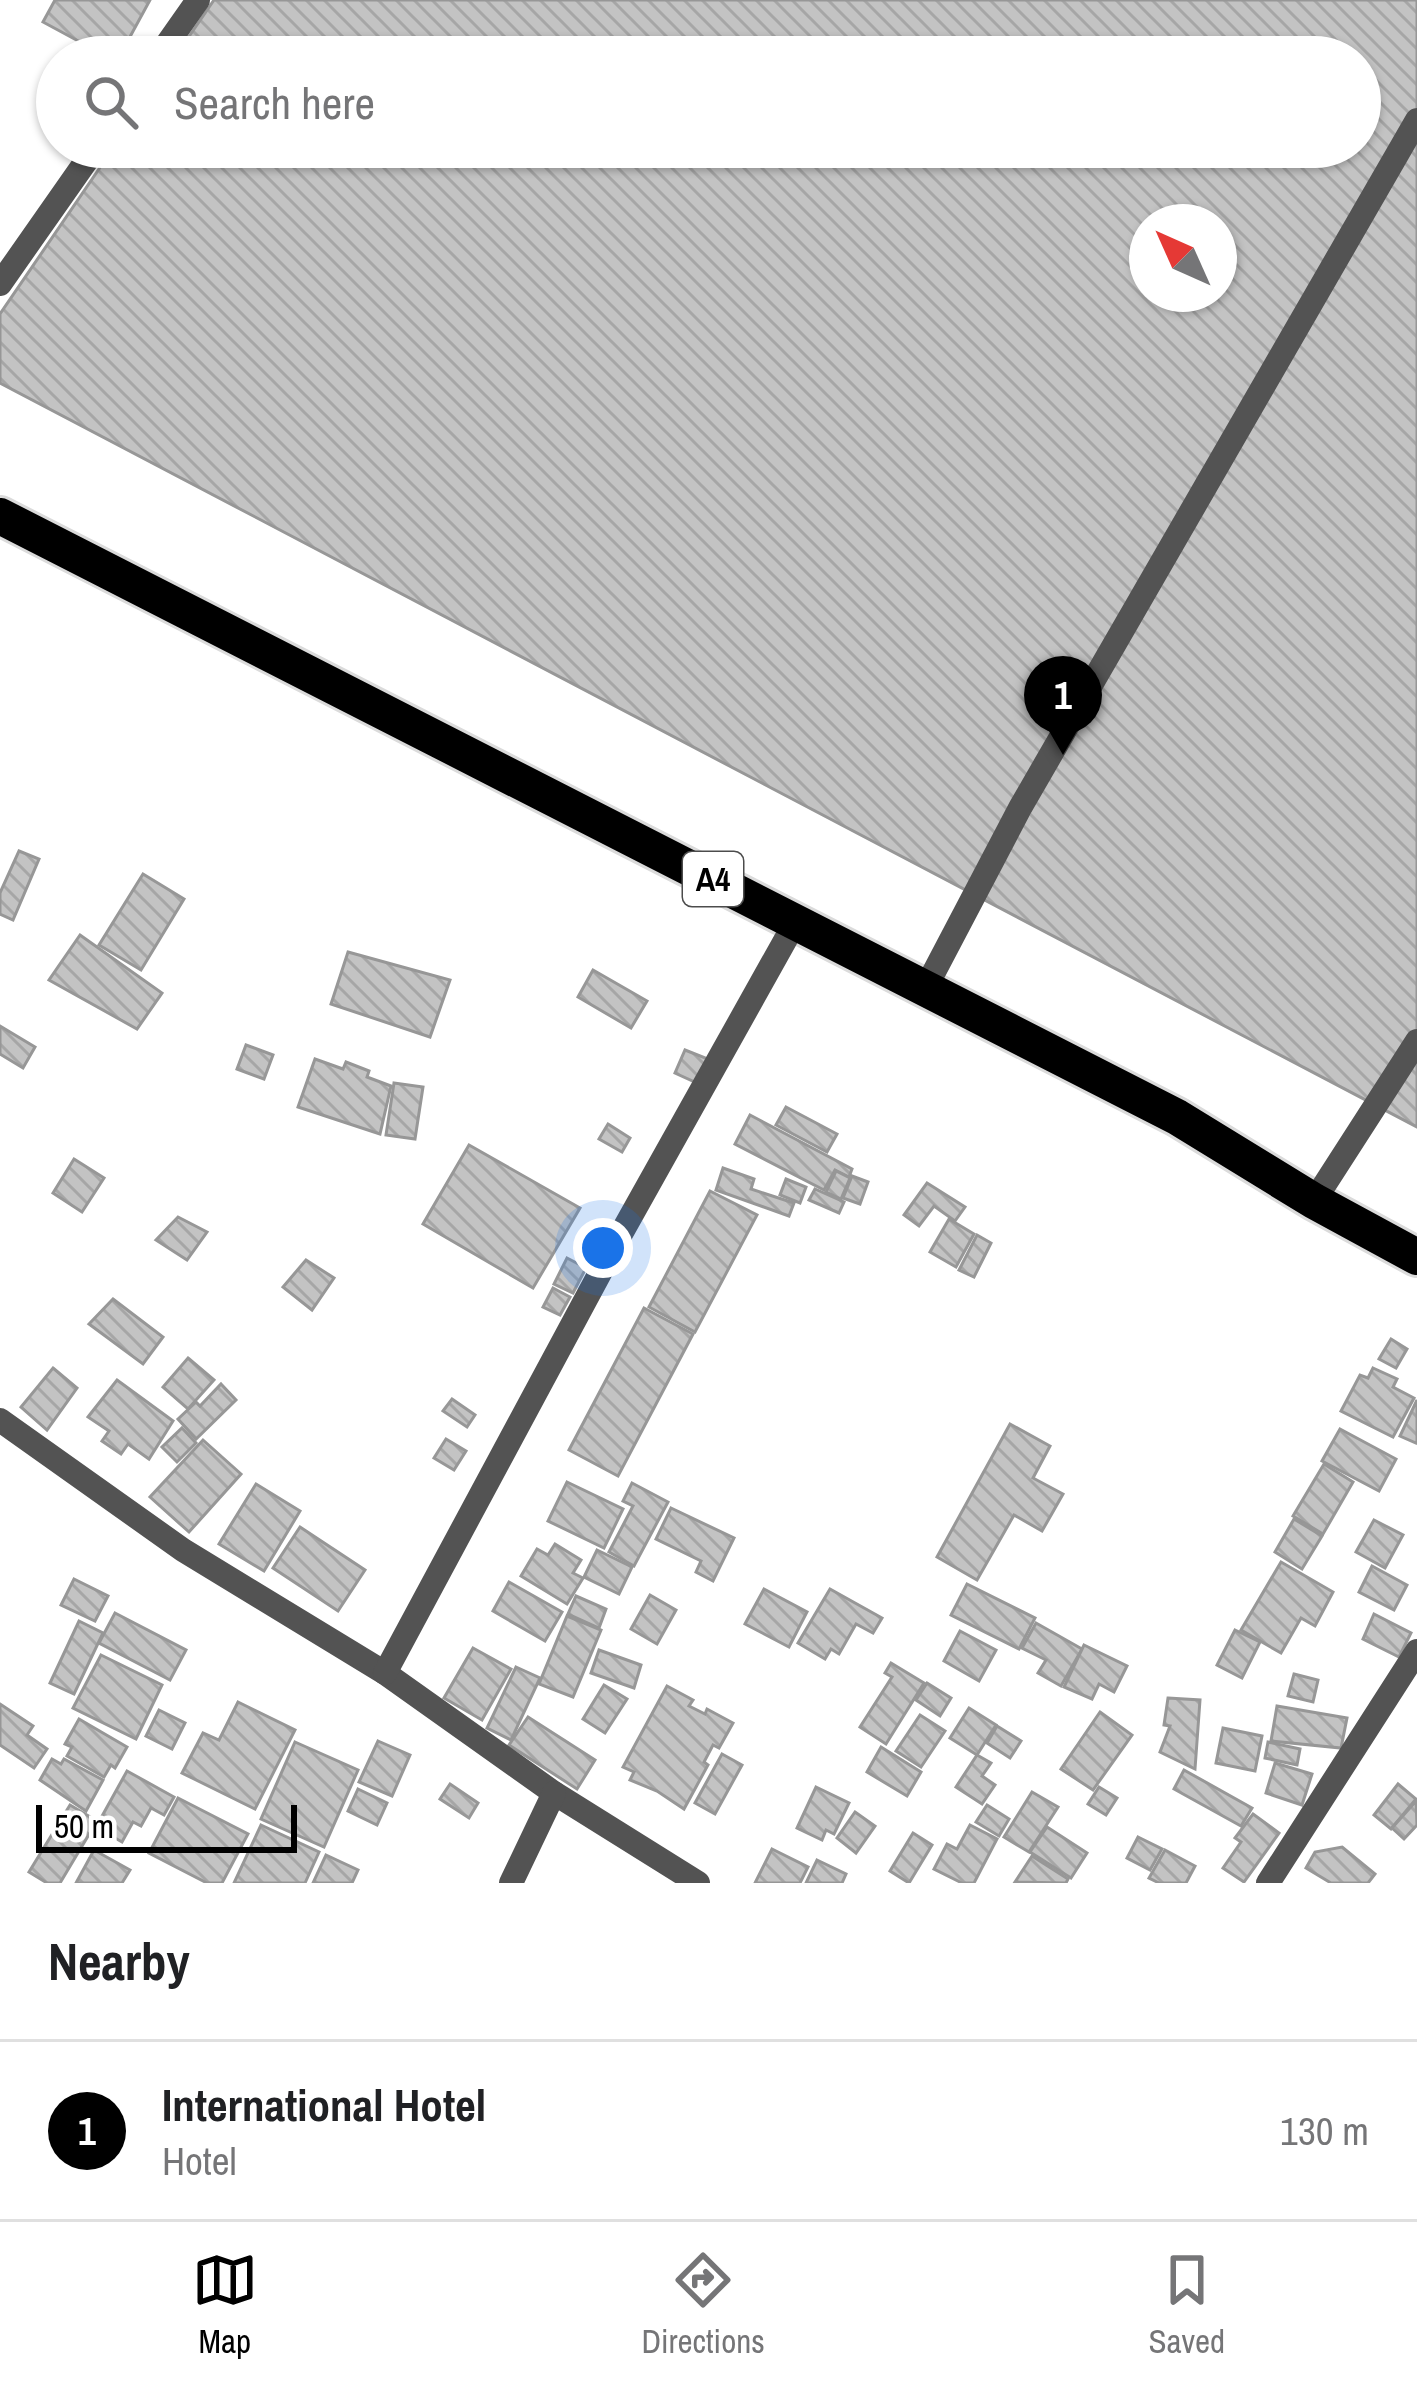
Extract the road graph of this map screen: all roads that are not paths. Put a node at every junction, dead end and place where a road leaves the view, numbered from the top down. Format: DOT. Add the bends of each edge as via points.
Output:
graph roads {
  1 [pos="198,0"];
  2 [pos="173,36"];
  3 [pos="1417,120"];
  4 [pos="81,168"];
  5 [pos="0,284"];
  6 [pos="0,516"];
  7 [pos="796,921"];
  8 [pos="924,991"];
  9 [pos="1417,1041"];
  10 [pos="1314,1202"];
  11 [pos="1417,1257"];
  12 [pos="0,1420"];
  13 [pos="1417,1652"];
  14 [pos="385,1673"];
  15 [pos="554,1793"];
  16 [pos="511,1883"];
  17 [pos="698,1883"];
  18 [pos="1268,1883"];
  1 -- 2 [label="street"];
  3 -- 8 [label="street" via="1020,808"];
  4 -- 5 [label="street"];
  6 -- 7 [label="highway, A4"];
  7 -- 8 [label="highway, A4"];
  7 -- 14 [label="street"];
  8 -- 10 [label="highway, A4" via="1178,1117"];
  9 -- 10 [label="street"];
  10 -- 11 [label="highway, A4"];
  12 -- 14 [label="street" via="183,1550"];
  13 -- 18 [label="street"];
  14 -- 15 [label="street"];
  15 -- 16 [label="street"];
  15 -- 17 [label="street"];
}
